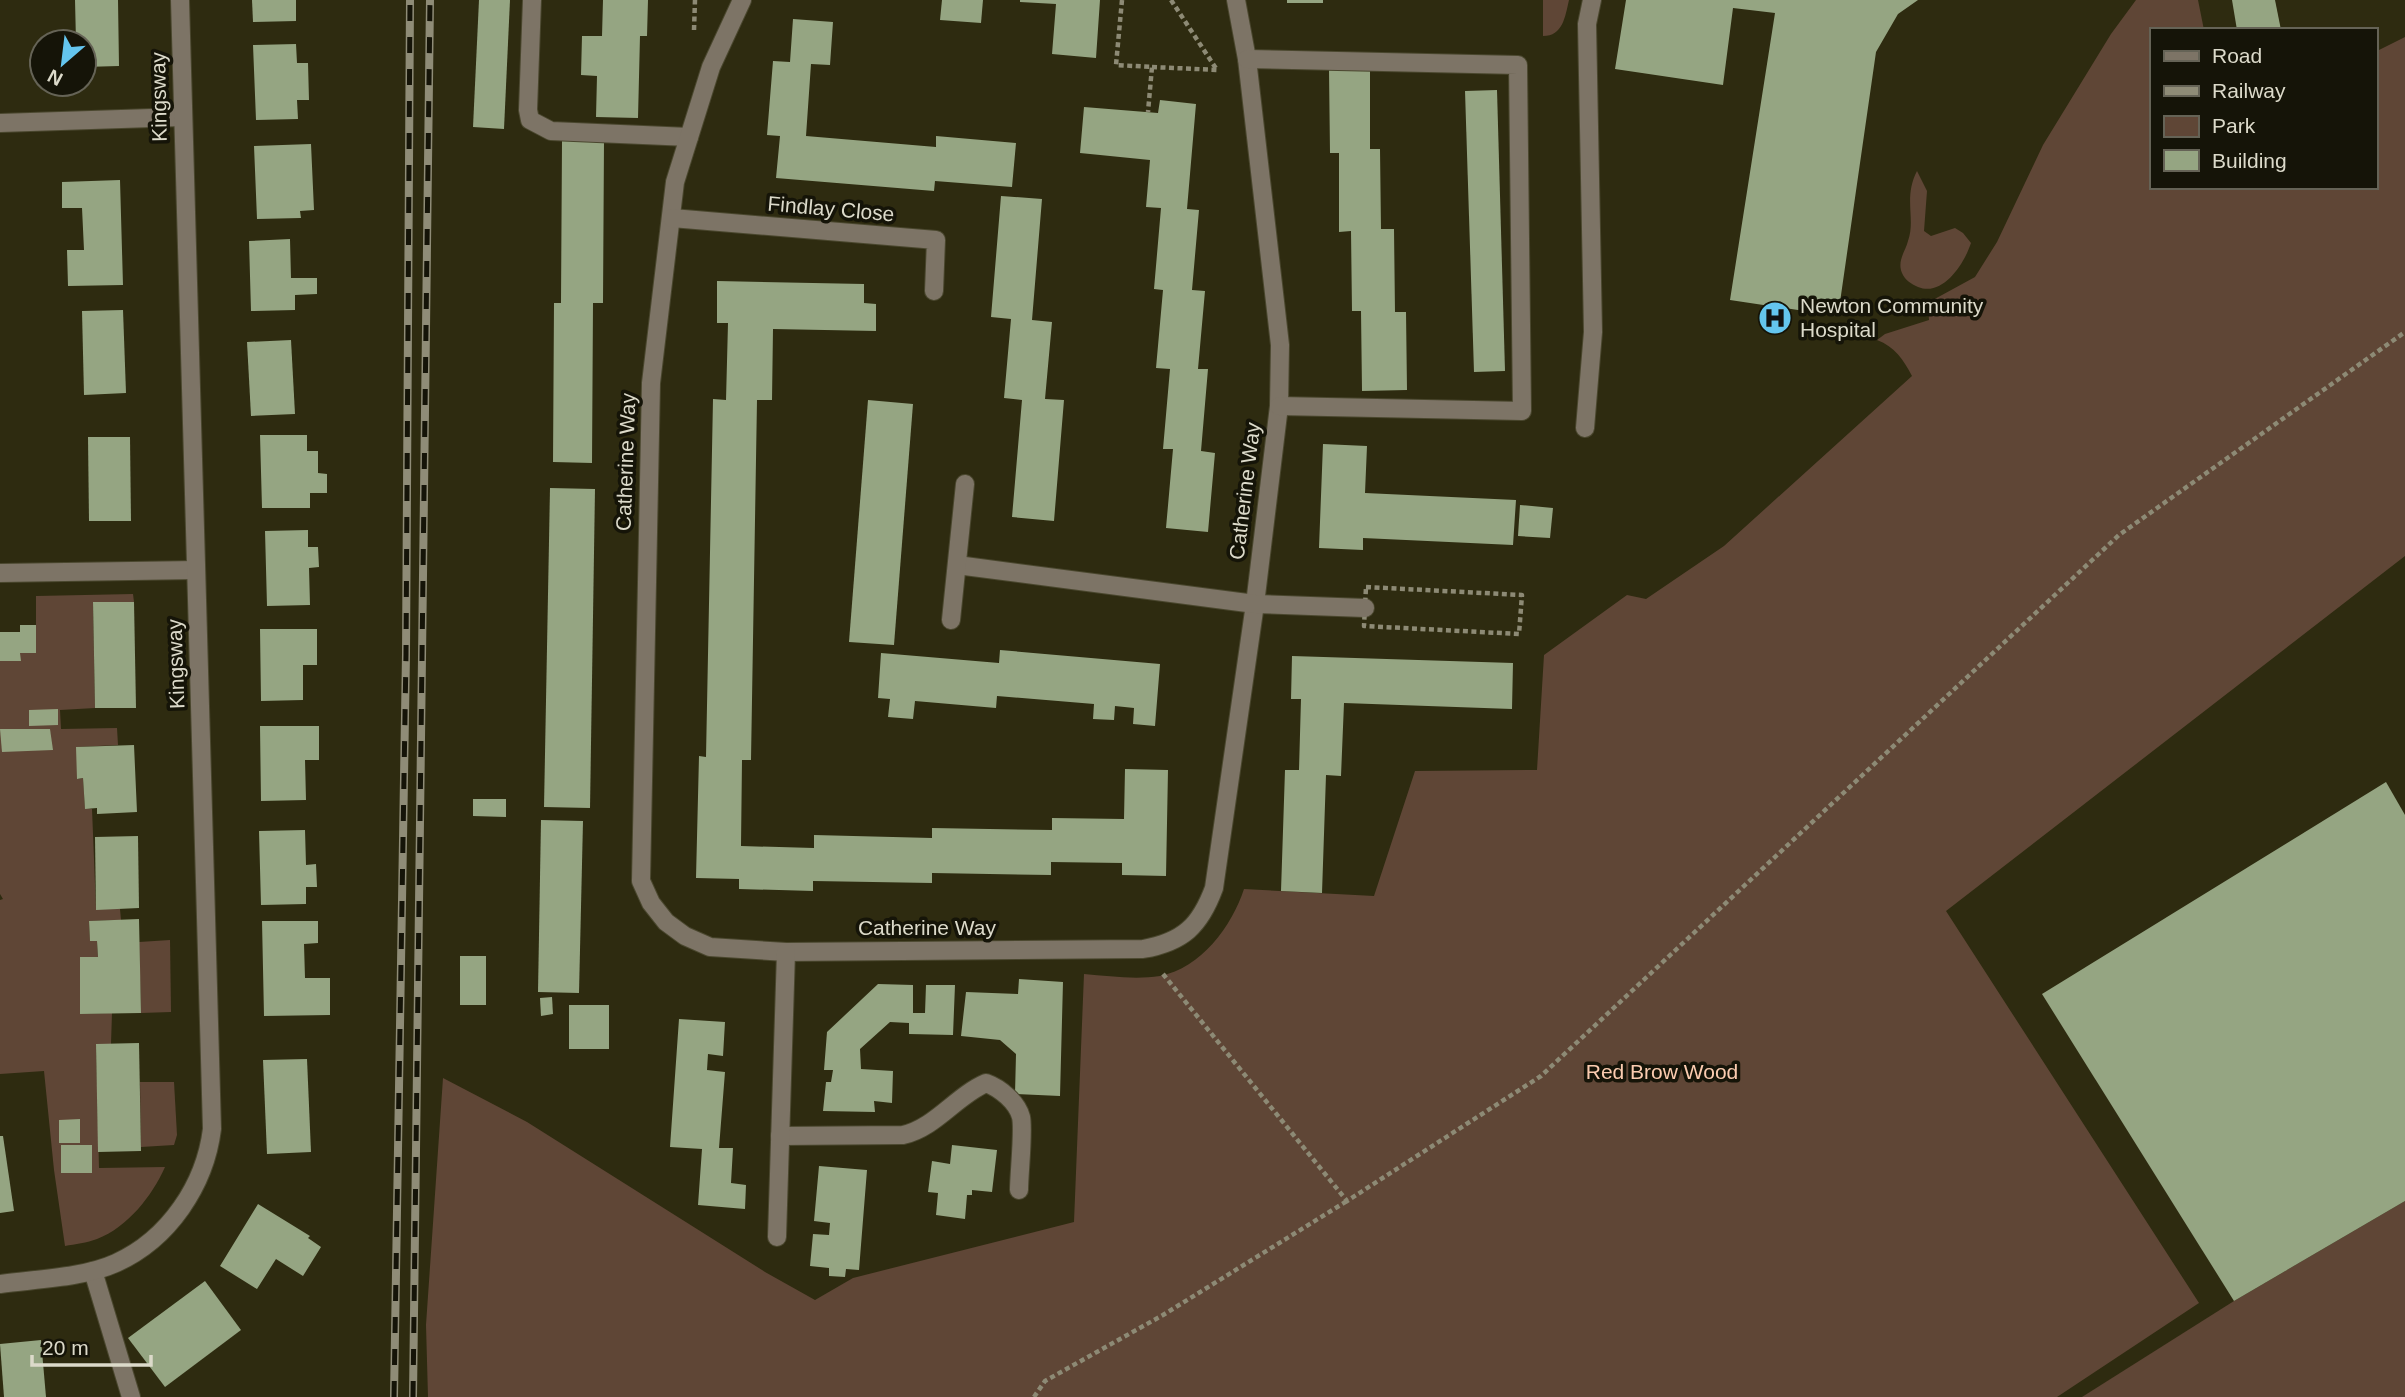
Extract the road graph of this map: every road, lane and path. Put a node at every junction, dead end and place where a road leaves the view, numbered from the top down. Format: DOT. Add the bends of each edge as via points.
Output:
graph roads {
  1 [pos="180,0"];
  2 [pos="532,0"];
  3 [pos="695,0"];
  4 [pos="742,0"];
  5 [pos="1122,0"];
  6 [pos="1171,0"];
  7 [pos="1237,0"];
  8 [pos="1592,0"];
  9 [pos="694,34"];
  10 [pos="1247,59"];
  11 [pos="1152,67"];
  12 [pos="1217,70"];
  13 [pos="1227,71"];
  14 [pos="1148,112"];
  15 [pos="182,117"];
  16 [pos="0,123"];
  17 [pos="689,137"];
  18 [pos="672,218"];
  19 [pos="934,291"];
  20 [pos="2405,332"];
  21 [pos="1279,406"];
  22 [pos="1584,428"];
  23 [pos="965,484"];
  24 [pos="957,565"];
  25 [pos="195,570"];
  26 [pos="0,573"];
  27 [pos="1255,604"];
  28 [pos="1365,608"];
  29 [pos="951,620"];
  30 [pos="1143,949"];
  31 [pos="786,952"];
  32 [pos="780,1136"];
  33 [pos="1019,1190"];
  34 [pos="1347,1201"];
  35 [pos="777,1237"];
  36 [pos="93,1271"];
  37 [pos="0,1284"];
  38 [pos="131,1397"];
  39 [pos="1034,1397"];
  1 -- 15 [label="street, Kingsway"];
  2 -- 17 [label="street" via="530,120 551,131"];
  3 -- 9 [label="path"];
  4 -- 17 [label="street, Catherine Way" via="711,67"];
  5 -- 11 [label="path" via="1116,65"];
  6 -- 12 [label="path"];
  7 -- 10 [label="street, Catherine Way"];
  8 -- 22 [label="street" via="1587,24 1593,332"];
  10 -- 21 [label="street, Catherine Way" via="1280,345"];
  10 -- 21 [label="street" via="1517,65 1522,411"];
  11 -- 12 [label="path"];
  11 -- 14 [label="path"];
  12 -- 13 [label="path"];
  15 -- 16 [label="street"];
  15 -- 25 [label="street, Kingsway"];
  17 -- 18 [label="street, Catherine Way" via="675,182"];
  18 -- 19 [label="street, Findlay Close" via="936,240"];
  18 -- 31 [label="street, Catherine Way" via="651,383 641,881 666,922 685,936 710,947"];
  20 -- 34 [label="path" via="2119,535 1541,1076"];
  21 -- 27 [label="street, Catherine Way"];
  23 -- 24 [label="street"];
  24 -- 27 [label="street"];
  24 -- 29 [label="street"];
  25 -- 26 [label="street"];
  25 -- 36 [label="street, Kingsway" via="206,876 209,1154 188,1198 155,1236 116,1264"];
  27 -- 28 [label="street"];
  27 -- 30 [label="street, Catherine Way" via="1214,888 1207,907 1184,934 1165,945"];
  28 -- 28 [label="path" via="1366,587 1522,595 1520,634 1364,626"];
  30 -- 31 [label="street, Catherine Way"];
  30 -- 34 [label="path"];
  31 -- 32 [label="street"];
  32 -- 33 [label="street" via="918,1132 986,1083 1007,1095 1021,1116"];
  32 -- 35 [label="street"];
  34 -- 39 [label="path" via="1163,1315 1045,1381"];
  36 -- 37 [label="street, Kingsway"];
  36 -- 38 [label="street"];
}
